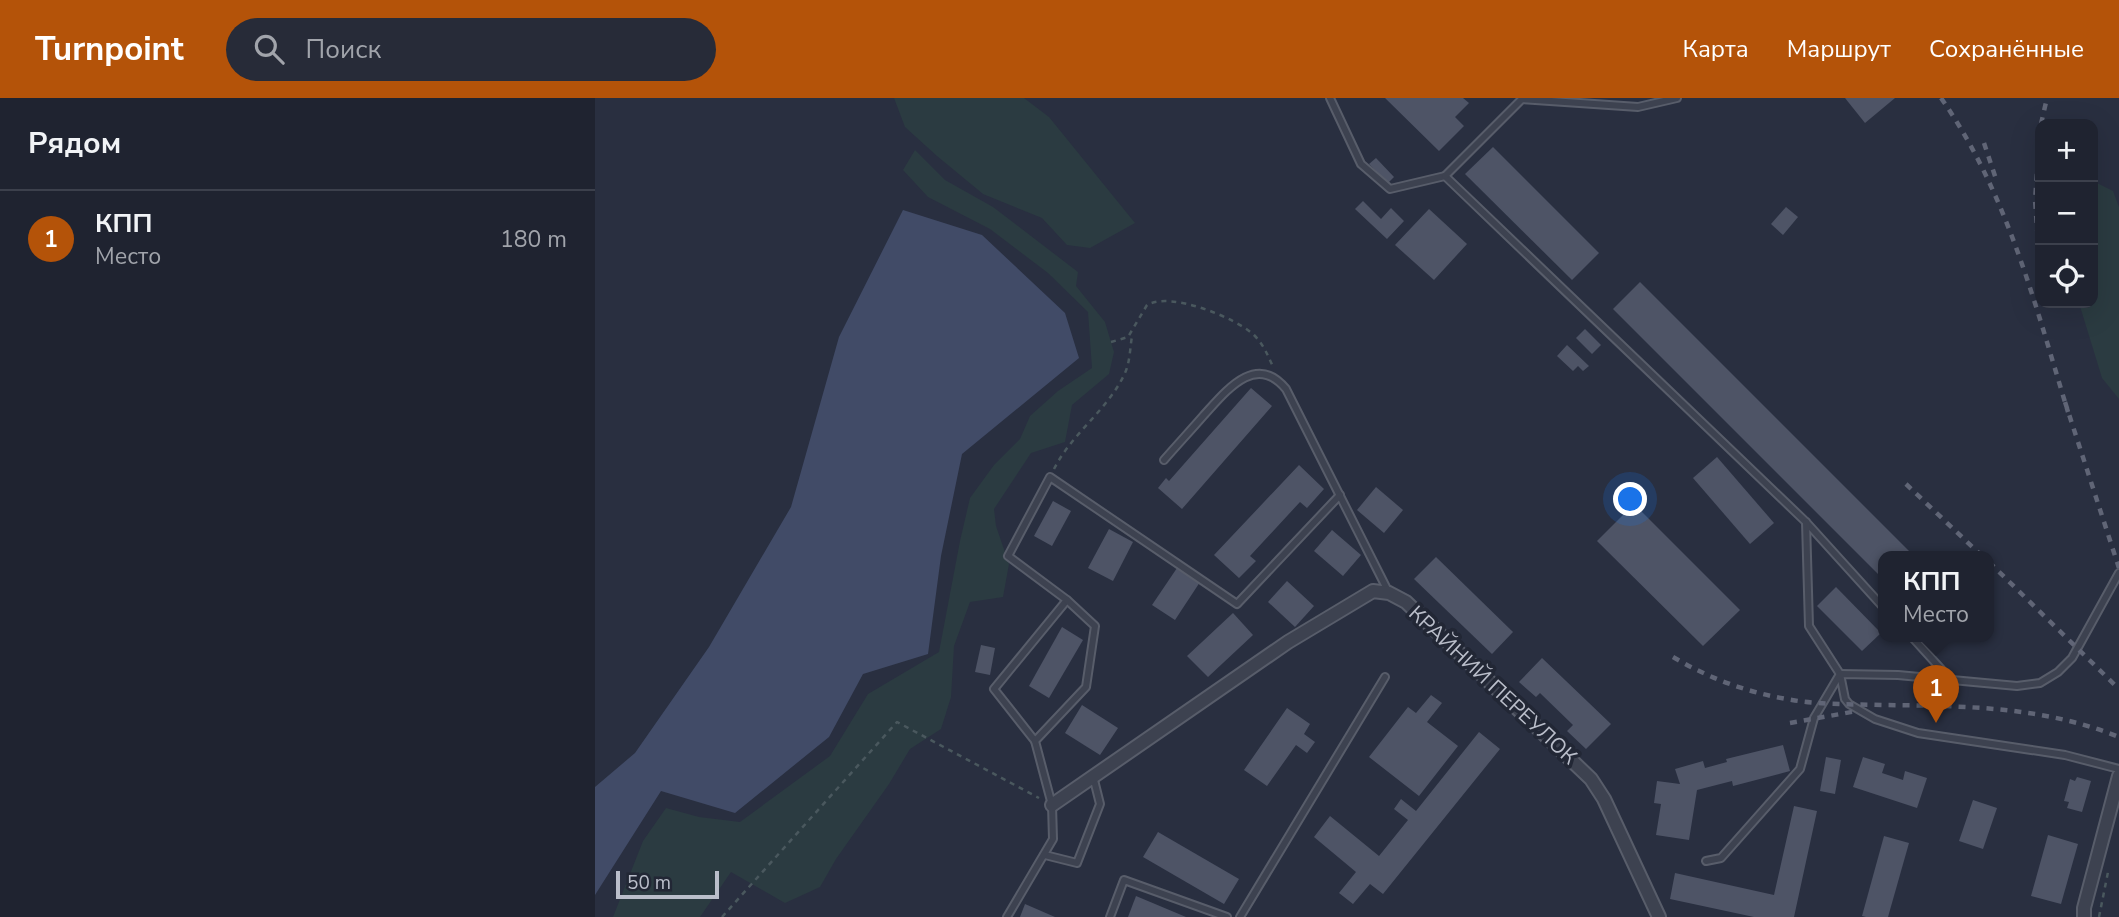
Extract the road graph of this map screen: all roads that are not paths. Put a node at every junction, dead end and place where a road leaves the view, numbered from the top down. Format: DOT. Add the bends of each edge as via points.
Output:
graph roads {
  1 [pos="1330,98"];
  2 [pos="1677,98"];
  3 [pos="1445,176"];
  4 [pos="1164,460"];
  5 [pos="1340,495"];
  6 [pos="1805,522"];
  7 [pos="2119,573"];
  8 [pos="1389,593"];
  9 [pos="1067,600"];
  10 [pos="1878,601"];
  11 [pos="1917,642"];
  12 [pos="1840,674"];
  13 [pos="1385,677"];
  14 [pos="1951,680"];
  15 [pos="1035,741"];
  16 [pos="2119,769"];
  17 [pos="1093,776"];
  18 [pos="2119,776"];
  19 [pos="1052,805"];
  20 [pos="1045,855"];
  21 [pos="1706,861"];
  22 [pos="1007,917"];
  23 [pos="1110,917"];
  24 [pos="1227,917"];
  25 [pos="1240,917"];
  26 [pos="1659,917"];
  27 [pos="2084,917"];
  1 -- 3 [label="lane" via="1361,164 1390,189"];
  2 -- 3 [label="lane" via="1639,107 1522,100"];
  3 -- 6 [label="lane"];
  4 -- 5 [label="lane" via="1228,389 1242,379 1269,374 1286,388"];
  5 -- 8 [label="lane"];
  5 -- 9 [label="lane" via="1237,604 1050,477 1009,556"];
  6 -- 10 [label="lane"];
  6 -- 12 [label="lane" via="1809,626"];
  7 -- 14 [label="lane" via="2078,648 2050,678 2017,686"];
  8 -- 17 [label="street, КРАЙНИЙ ПЕРЕУЛОК" via="1373,591 1287,642"];
  8 -- 26 [label="street, КРАЙНИЙ ПЕРЕУЛОК" via="1406,602 1591,779"];
  9 -- 15 [label="lane" via="1095,626 1086,687"];
  9 -- 15 [label="lane" via="994,689"];
  11 -- 14 [label="lane"];
  12 -- 14 [label="lane"];
  12 -- 16 [label="lane" via="1845,699 1882,722 1929,736 2065,755"];
  12 -- 21 [label="lane" via="1814,718 1800,769 1721,858"];
  13 -- 25 [label="lane"];
  15 -- 19 [label="lane"];
  17 -- 19 [label="street, КРАЙНИЙ ПЕРЕУЛОК"];
  17 -- 20 [label="lane" via="1100,804 1077,863"];
  18 -- 27 [label="street"];
  19 -- 20 [label="lane" via="1053,839"];
  20 -- 22 [label="lane"];
  23 -- 24 [label="lane" via="1124,880"];
}
